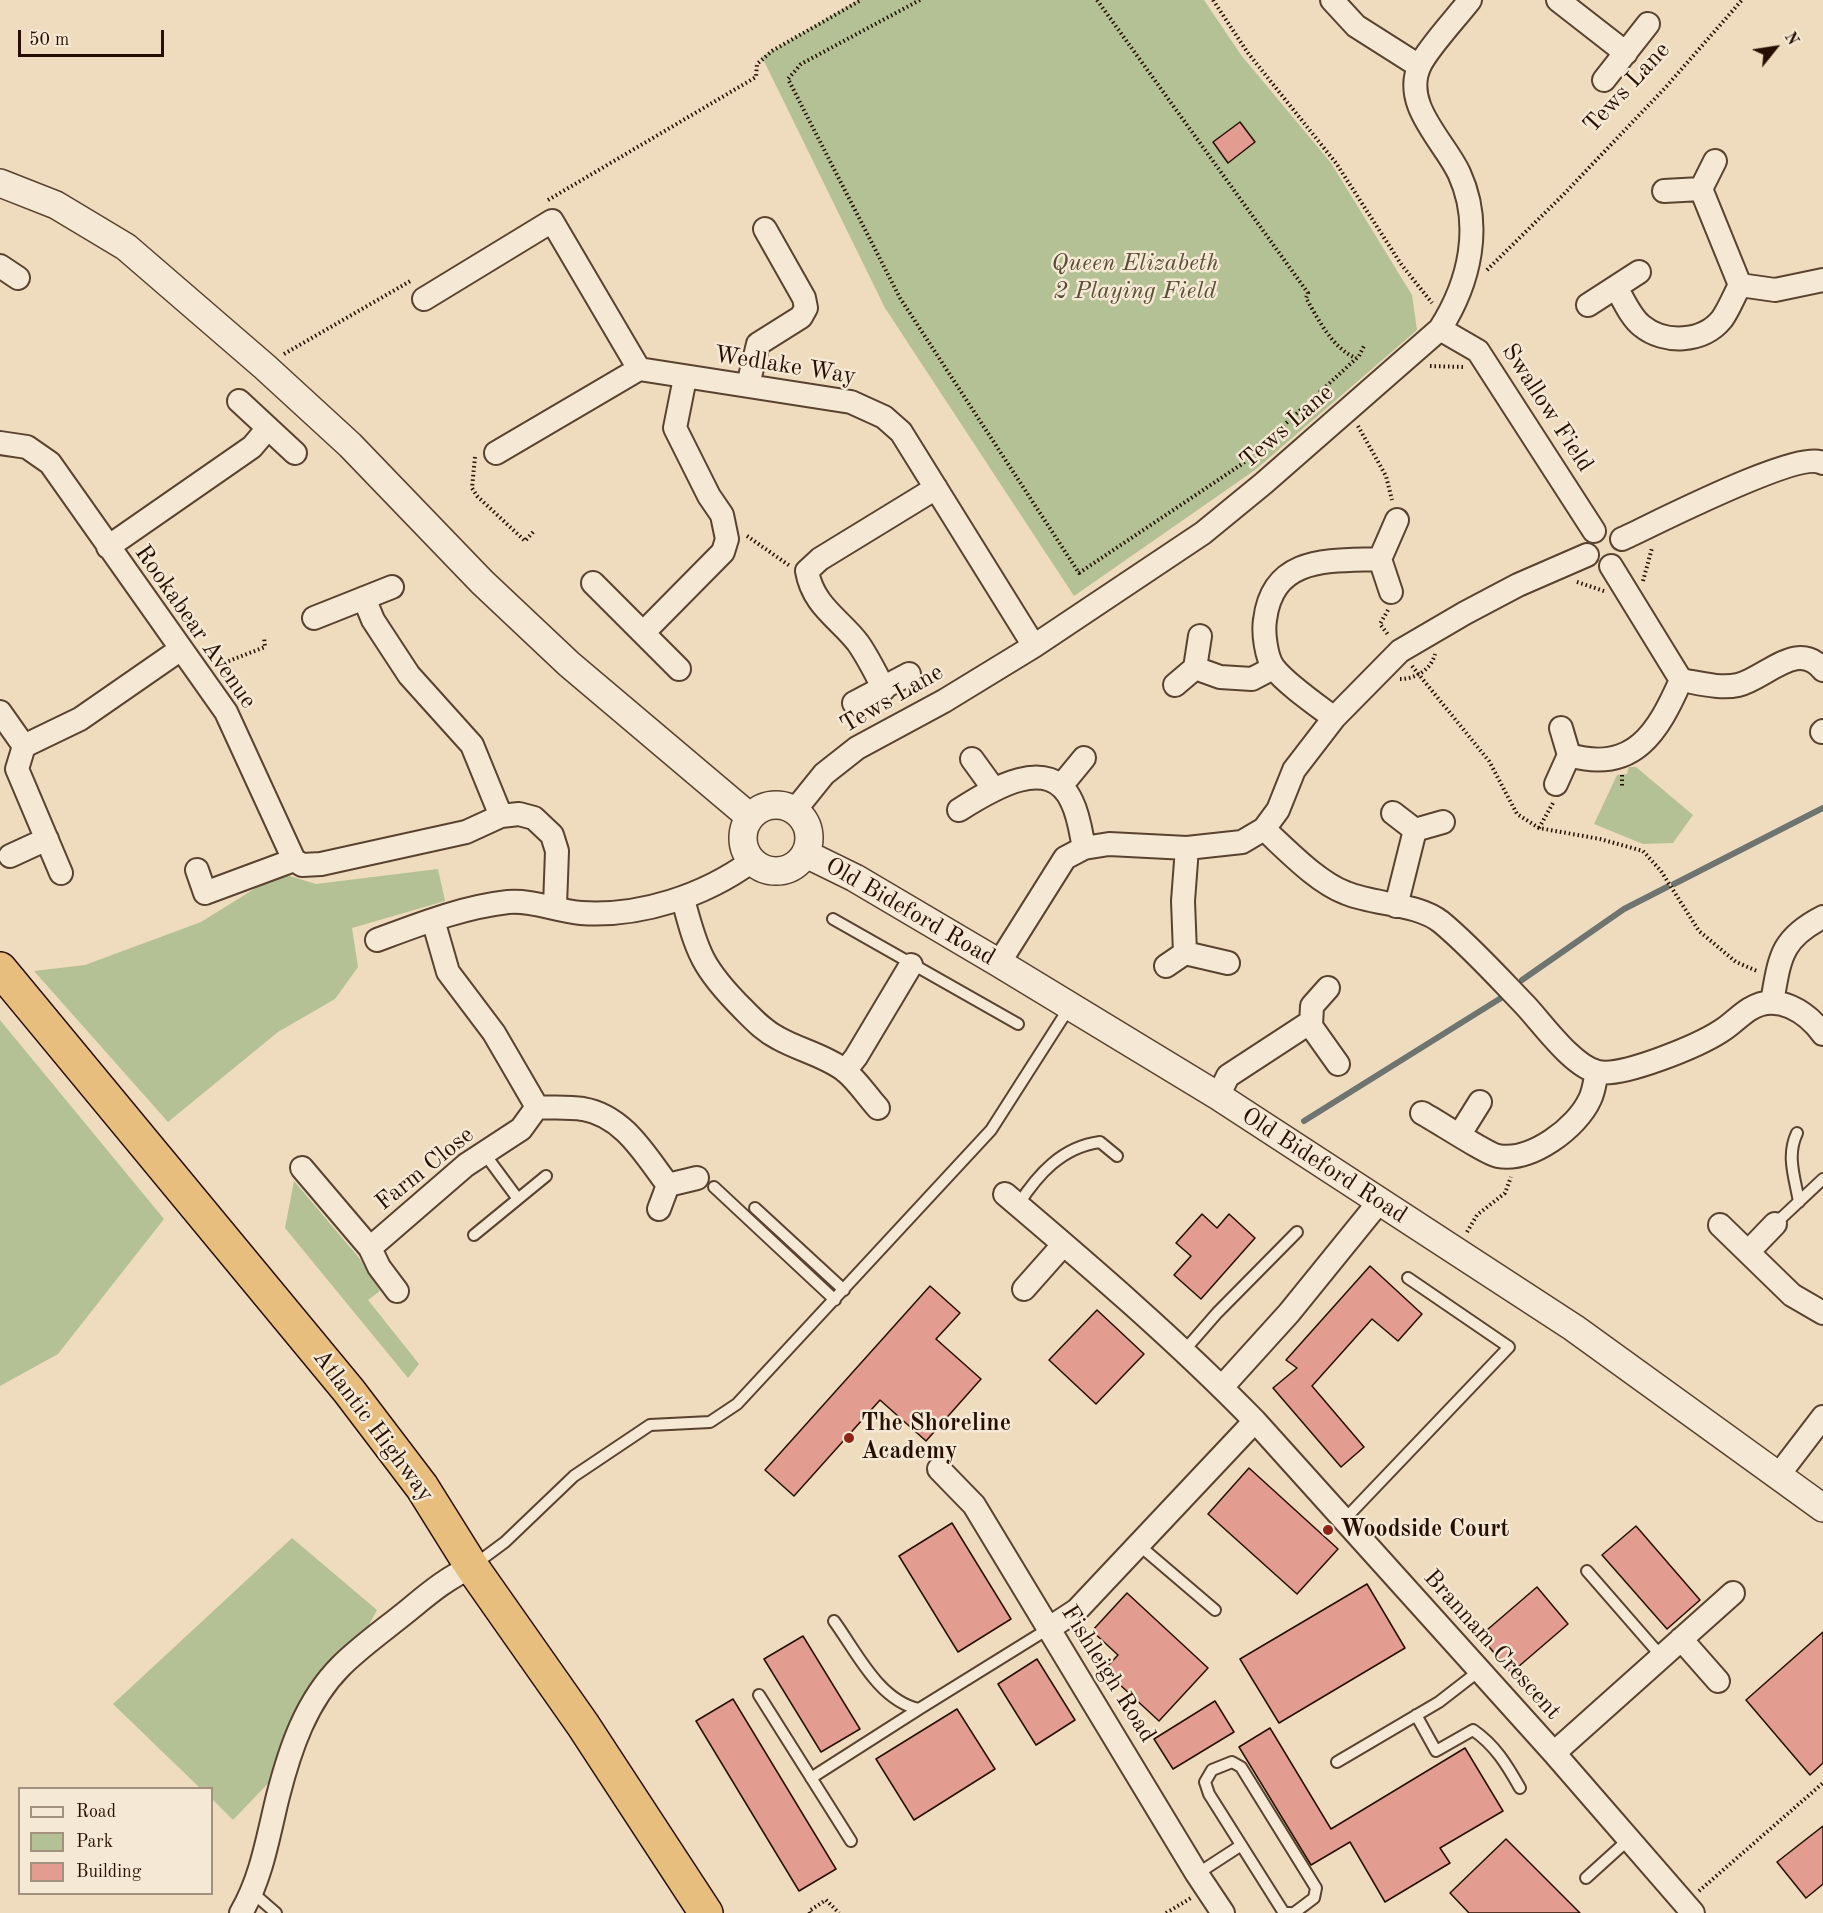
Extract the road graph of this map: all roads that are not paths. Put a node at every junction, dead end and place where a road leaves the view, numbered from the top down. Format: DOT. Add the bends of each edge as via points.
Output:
graph roads {
  1 [pos="1332,0"];
  2 [pos="1470,0"];
  3 [pos="1558,0"];
  4 [pos="1648,24"];
  5 [pos="1626,53"];
  6 [pos="1419,66"];
  7 [pos="1604,80"];
  8 [pos="1715,161"];
  9 [pos="0,183"];
  10 [pos="1701,189"];
  11 [pos="1664,191"];
  12 [pos="765,229"];
  13 [pos="1640,272"];
  14 [pos="1823,280"];
  15 [pos="1740,285"];
  16 [pos="1616,287"];
  17 [pos="424,299"];
  18 [pos="1588,305"];
  19 [pos="1444,322"];
  20 [pos="639,369"];
  21 [pos="685,378"];
  22 [pos="748,385"];
  23 [pos="239,401"];
  24 [pos="268,428"];
  25 [pos="0,443"];
  26 [pos="295,453"];
  27 [pos="486,454"];
  28 [pos="1823,463"];
  29 [pos="936,488"];
  30 [pos="1397,520"];
  31 [pos="1594,531"];
  32 [pos="1622,539"];
  33 [pos="108,547"];
  34 [pos="1587,555"];
  35 [pos="1380,559"];
  36 [pos="1611,566"];
  37 [pos="593,583"];
  38 [pos="392,587"];
  39 [pos="1391,592"];
  40 [pos="364,598"];
  41 [pos="314,618"];
  42 [pos="643,633"];
  43 [pos="1200,636"];
  44 [pos="1034,646"];
  45 [pos="181,649"];
  46 [pos="1195,668"];
  47 [pos="1273,668"];
  48 [pos="679,669"];
  49 [pos="1823,670"];
  50 [pos="909,674"];
  51 [pos="1681,680"];
  52 [pos="1175,685"];
  53 [pos="884,689"];
  54 [pos="854,703"];
  55 [pos="0,712"];
  56 [pos="1334,718"];
  57 [pos="1561,728"];
  58 [pos="24,746"];
  59 [pos="1569,755"];
  60 [pos="1084,758"];
  61 [pos="972,759"];
  62 [pos="1556,784"];
  63 [pos="1061,786"];
  64 [pos="993,788"];
  65 [pos="795,810"];
  66 [pos="959,810"];
  67 [pos="1393,813"];
  68 [pos="501,816"];
  69 [pos="750,817"];
  70 [pos="1443,822"];
  71 [pos="1264,829"];
  72 [pos="1415,830"];
  73 [pos="46,839"];
  74 [pos="1084,848"];
  75 [pos="1187,848"];
  76 [pos="806,854"];
  77 [pos="10,856"];
  78 [pos="294,860"];
  79 [pos="752,861"];
  80 [pos="196,870"];
  81 [pos="61,873"];
  82 [pos="683,899"];
  83 [pos="555,906"];
  84 [pos="1396,906"];
  85 [pos="1823,917"];
  86 [pos="832,919"];
  87 [pos="433,920"];
  88 [pos="377,939"];
  89 [pos="1185,953"];
  90 [pos="999,963"];
  91 [pos="1228,963"];
  92 [pos="911,965"];
  93 [pos="1166,966"];
  94 [pos="0,969"];
  95 [pos="1328,988"];
  96 [pos="1772,1002"];
  97 [pos="1069,1007"];
  98 [pos="1018,1024"];
  99 [pos="1311,1026"];
  100 [pos="1823,1034"];
  101 [pos="1338,1064"];
  102 [pos="845,1071"];
  103 [pos="1597,1072"];
  104 [pos="1218,1096"];
  105 [pos="1480,1102"];
  106 [pos="537,1107"];
  107 [pos="878,1108"];
  108 [pos="1422,1113"];
  109 [pos="1797,1133"];
  110 [pos="1460,1134"];
  111 [pos="484,1154"];
  112 [pos="1117,1156"];
  113 [pos="302,1168"];
  114 [pos="546,1176"];
  115 [pos="1823,1179"];
  116 [pos="706,1183"];
  117 [pos="668,1185"];
  118 [pos="518,1198"];
  119 [pos="1012,1200"];
  120 [pos="1379,1202"];
  121 [pos="1799,1202"];
  122 [pos="755,1208"];
  123 [pos="659,1209"];
  124 [pos="1775,1224"];
  125 [pos="1720,1225"];
  126 [pos="1297,1232"];
  127 [pos="474,1234"];
  128 [pos="1063,1245"];
  129 [pos="370,1248"];
  130 [pos="1748,1252"];
  131 [pos="1408,1278"];
  132 [pos="1024,1289"];
  133 [pos="844,1290"];
  134 [pos="397,1291"];
  135 [pos="835,1300"];
  136 [pos="1823,1313"];
  137 [pos="1183,1352"];
  138 [pos="1222,1387"];
  139 [pos="1823,1417"];
  140 [pos="1255,1421"];
  141 [pos="939,1469"];
  142 [pos="1777,1477"];
  143 [pos="1823,1508"];
  144 [pos="1343,1521"];
  145 [pos="1140,1546"];
  146 [pos="472,1567"];
  147 [pos="1587,1571"];
  148 [pos="1733,1593"];
  149 [pos="1215,1610"];
  150 [pos="834,1621"];
  151 [pos="1048,1629"];
  152 [pos="1681,1639"];
  153 [pos="1661,1656"];
  154 [pos="1479,1671"];
  155 [pos="1718,1681"];
  156 [pos="759,1695"];
  157 [pos="919,1709"];
  158 [pos="1416,1715"];
  159 [pos="1554,1753"];
  160 [pos="1336,1762"];
  161 [pos="811,1778"];
  162 [pos="1520,1788"];
  163 [pos="1628,1840"];
  164 [pos="851,1841"];
  165 [pos="1240,1846"];
  166 [pos="1586,1878"];
  167 [pos="1202,1881"];
  168 [pos="253,1893"];
  169 [pos="1690,1909"];
  170 [pos="241,1913"];
  171 [pos="276,1913"];
  172 [pos="706,1913"];
  173 [pos="1223,1913"];
  174 [pos="1290,1913"];
  175 [pos="1294,1913"];
  1 -- 6 [label="street" via="1356,26"];
  2 -- 6 [label="street"];
  3 -- 5 [label="street"];
  4 -- 5 [label="street"];
  5 -- 7 [label="street"];
  6 -- 19 [label="street, Tews Lane" via="1418,105 1459,173 1467,197 1471,244 1462,289"];
  8 -- 10 [label="street"];
  9 -- 69 [label="street" via="56,205 126,247 350,445 482,582 569,664"];
  10 -- 11 [label="street"];
  10 -- 15 [label="street"];
  12 -- 22 [label="street" via="806,308 801,316 758,344"];
  13 -- 16 [label="street"];
  14 -- 15 [label="street" via="1775,290"];
  15 -- 16 [label="street" via="1721,320 1701,334 1684,339 1661,338 1640,325"];
  16 -- 18 [label="street"];
  17 -- 20 [label="street" via="552,221"];
  19 -- 31 [label="street, Swallow Field" via="1478,351"];
  19 -- 44 [label="street, Tews Lane" via="1203,533"];
  20 -- 21 [label="street, Wedlake Way"];
  20 -- 27 [label="street"];
  21 -- 22 [label="street, Wedlake Way"];
  21 -- 42 [label="street" via="675,428 709,496 723,515 723,552"];
  22 -- 29 [label="street, Wedlake Way" via="869,408 901,432"];
  23 -- 24 [label="street"];
  24 -- 26 [label="street"];
  24 -- 33 [label="street" via="252,447"];
  25 -- 33 [label="street, Rookabear Avenue" via="27,447 51,463"];
  28 -- 32 [label="street" via="1794,463 1766,473"];
  29 -- 44 [label="street, Wedlake Way"];
  29 -- 53 [label="street" via="820,559 807,571 829,615 858,643"];
  30 -- 35 [label="street"];
  31 -- 32 [label="street" via="1611,529"];
  31 -- 34 [label="street" via="1587,538"];
  32 -- 36 [label="street" via="1624,552"];
  33 -- 45 [label="street, Rookabear Avenue"];
  34 -- 36 [label="street" via="1595,564"];
  34 -- 56 [label="street" via="1465,613 1400,651"];
  35 -- 39 [label="street"];
  35 -- 47 [label="street" via="1318,562 1290,572 1277,587 1266,611 1264,630"];
  36 -- 51 [label="street"];
  37 -- 42 [label="street"];
  38 -- 40 [label="street"];
  40 -- 41 [label="street"];
  40 -- 68 [label="street" via="373,620 409,675 472,745"];
  42 -- 48 [label="street"];
  43 -- 46 [label="street"];
  44 -- 65 [label="street, Tews Lane" via="856,748 824,774"];
  45 -- 58 [label="street" via="80,719"];
  45 -- 78 [label="street, Rookabear Avenue" via="226,712"];
  46 -- 47 [label="street" via="1220,677 1252,679"];
  46 -- 52 [label="street"];
  47 -- 56 [label="street"];
  49 -- 51 [label="street" via="1817,663 1799,658 1782,661 1738,685"];
  50 -- 53 [label="street"];
  51 -- 59 [label="street" via="1656,730 1639,745 1602,761"];
  53 -- 54 [label="street"];
  55 -- 58 [label="street"];
  56 -- 71 [label="street" via="1294,770 1278,810"];
  57 -- 59 [label="street"];
  58 -- 73 [label="street" via="17,769"];
  59 -- 62 [label="street"];
  60 -- 63 [label="street"];
  61 -- 64 [label="street"];
  63 -- 64 [label="street" via="1038,776"];
  63 -- 74 [label="street" via="1072,801"];
  64 -- 66 [label="street"];
  65 -- 69 [label="street" via="775,805 761,808"];
  65 -- 76 [label="street" via="809,832"];
  67 -- 72 [label="street"];
  68 -- 78 [label="street" via="466,832 321,864 302,865"];
  68 -- 83 [label="street" via="519,814 534,818 552,835 557,851"];
  69 -- 79 [label="street" via="743,838"];
  70 -- 72 [label="street"];
  71 -- 75 [label="street" via="1242,842"];
  71 -- 84 [label="street" via="1301,864 1343,892"];
  72 -- 84 [label="street"];
  73 -- 77 [label="street"];
  73 -- 81 [label="street"];
  74 -- 75 [label="street" via="1109,844"];
  74 -- 90 [label="street" via="1065,858"];
  75 -- 89 [label="street"];
  76 -- 79 [label="street" via="787,870 764,869"];
  76 -- 90 [label="street, Old Bideford Road" via="855,878"];
  78 -- 80 [label="street" via="205,893"];
  79 -- 82 [label="street" via="726,880"];
  82 -- 83 [label="street" via="609,913"];
  82 -- 102 [label="street" via="692,937 715,981 759,1026"];
  83 -- 87 [label="street" via="512,902"];
  84 -- 103 [label="street" via="1420,911 1440,921 1574,1058"];
  85 -- 96 [label="street" via="1810,924 1781,953"];
  86 -- 92 [label="lane"];
  87 -- 88 [label="street"];
  87 -- 106 [label="street" via="448,972 494,1033"];
  89 -- 91 [label="street"];
  89 -- 93 [label="street"];
  90 -- 97 [label="street, Old Bideford Road"];
  92 -- 98 [label="lane"];
  92 -- 102 [label="street"];
  94 -- 146 [label="highway, Atlantic Highway" via="349,1391 422,1487"];
  95 -- 99 [label="street" via="1312,1006"];
  96 -- 100 [label="street" via="1796,1008"];
  96 -- 103 [label="street" via="1751,1008 1720,1032 1666,1055 1625,1071"];
  97 -- 104 [label="street, Old Bideford Road"];
  97 -- 133 [label="lane" via="991,1130"];
  99 -- 101 [label="street"];
  99 -- 104 [label="street" via="1306,1025 1228,1076"];
  102 -- 107 [label="street"];
  103 -- 110 [label="street" via="1590,1099 1570,1126 1521,1156 1497,1156"];
  104 -- 120 [label="street, Old Bideford Road"];
  105 -- 110 [label="street"];
  106 -- 111 [label="street, Farm Close" via="521,1129"];
  106 -- 117 [label="street" via="584,1109 615,1123 631,1135"];
  108 -- 110 [label="street"];
  109 -- 121 [label="lane" via="1791,1146 1791,1164"];
  111 -- 118 [label="lane"];
  111 -- 129 [label="street, Farm Close"];
  112 -- 119 [label="lane" via="1100,1142 1089,1143 1046,1168"];
  113 -- 129 [label="street, Farm Close"];
  114 -- 118 [label="lane"];
  115 -- 121 [label="lane"];
  116 -- 117 [label="street"];
  116 -- 135 [label="lane"];
  117 -- 123 [label="street"];
  118 -- 127 [label="lane"];
  119 -- 128 [label="street, Brannam Crescent"];
  120 -- 138 [label="street" via="1289,1313"];
  120 -- 142 [label="street, Old Bideford Road" via="1574,1328"];
  121 -- 124 [label="lane"];
  122 -- 133 [label="lane"];
  124 -- 130 [label="street"];
  125 -- 130 [label="street"];
  126 -- 137 [label="lane"];
  128 -- 132 [label="street"];
  128 -- 137 [label="street, Brannam Crescent"];
  129 -- 134 [label="street, Farm Close"];
  130 -- 136 [label="street" via="1792,1295"];
  131 -- 144 [label="lane" via="1509,1347"];
  133 -- 135 [label="lane"];
  135 -- 146 [label="lane" via="737,1404 711,1422 650,1425 574,1476 505,1542"];
  137 -- 138 [label="street, Brannam Crescent"];
  138 -- 140 [label="street, Brannam Crescent"];
  139 -- 142 [label="street"];
  140 -- 144 [label="street, Brannam Crescent"];
  140 -- 145 [label="street"];
  141 -- 151 [label="street, Fishleigh Road" via="974,1505"];
  142 -- 143 [label="street, Old Bideford Road"];
  144 -- 154 [label="street, Brannam Crescent"];
  145 -- 149 [label="lane"];
  145 -- 151 [label="street" via="1077,1610"];
  146 -- 168 [label="street" via="454,1574 378,1635 341,1666 316,1696 299,1729"];
  146 -- 172 [label="highway, Atlantic Highway" via="584,1725"];
  147 -- 153 [label="lane"];
  148 -- 152 [label="street"];
  150 -- 157 [label="lane" via="884,1690 904,1706"];
  151 -- 157 [label="lane"];
  151 -- 167 [label="street, Fishleigh Road"];
  152 -- 153 [label="street"];
  152 -- 155 [label="street"];
  153 -- 159 [label="street"];
  154 -- 158 [label="lane"];
  154 -- 159 [label="street, Brannam Crescent"];
  156 -- 161 [label="lane"];
  157 -- 161 [label="lane"];
  158 -- 160 [label="lane"];
  158 -- 162 [label="lane" via="1436,1751 1473,1730 1501,1755"];
  159 -- 163 [label="street, Brannam Crescent"];
  161 -- 164 [label="lane"];
  163 -- 166 [label="lane"];
  163 -- 169 [label="street, Brannam Crescent"];
  165 -- 167 [label="lane"];
  165 -- 174 [label="lane" via="1284,1913"];
  165 -- 175 [label="lane" via="1205,1782 1212,1770 1232,1762 1240,1767 1316,1888 1314,1898"];
  167 -- 173 [label="street, Fishleigh Road"];
  168 -- 170 [label="street"];
  168 -- 171 [label="lane"];
}
